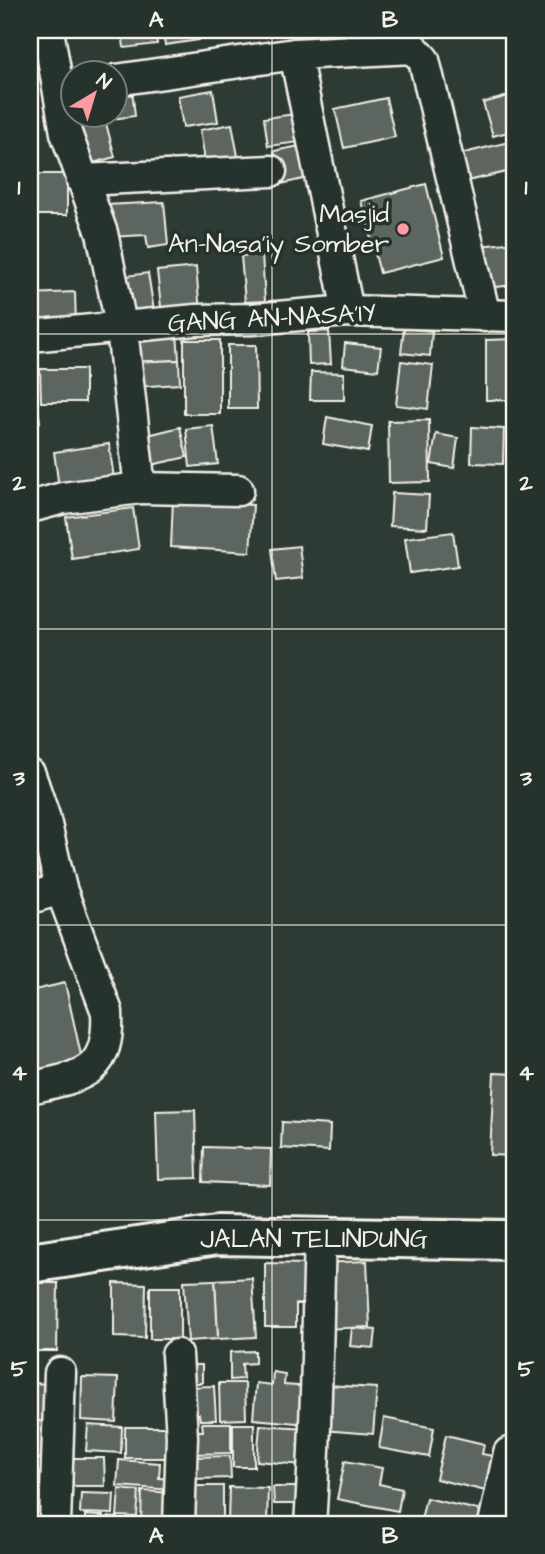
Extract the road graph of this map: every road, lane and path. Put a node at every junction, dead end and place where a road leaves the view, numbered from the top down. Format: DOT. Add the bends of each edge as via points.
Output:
graph roads {
  1 [pos="48,30"];
  2 [pos="295,54"];
  3 [pos="60,68"];
  4 [pos="130,78"];
  5 [pos="66,130"];
  6 [pos="271,171"];
  7 [pos="82,180"];
  8 [pos="348,311"];
  9 [pos="485,316"];
  10 [pos="515,316"];
  11 [pos="121,329"];
  12 [pos="30,336"];
  13 [pos="139,488"];
  14 [pos="238,490"];
  15 [pos="30,507"];
  16 [pos="30,775"];
  17 [pos="61,888"];
  18 [pos="30,898"];
  19 [pos="30,1088"];
  20 [pos="320,1236"];
  21 [pos="515,1240"];
  22 [pos="30,1262"];
  23 [pos="177,1355"];
  24 [pos="60,1373"];
  25 [pos="509,1453"];
  26 [pos="55,1524"];
  27 [pos="179,1524"];
  28 [pos="310,1524"];
  29 [pos="494,1524"];
  1 -- 3 [label="street"];
  2 -- 4 [label="street"];
  2 -- 8 [label="street"];
  2 -- 9 [label="street" via="413,48 424,60"];
  5 -- 7 [label="street"];
  6 -- 7 [label="street"];
  7 -- 11 [label="street" via="102,233"];
  8 -- 9 [label="street, GANG AN-NASA'IY"];
  8 -- 11 [label="street, GANG AN-NASA'IY"];
  9 -- 10 [label="street, GANG AN-NASA'IY"];
  11 -- 12 [label="street, GANG AN-NASA'IY"];
  11 -- 13 [label="street"];
  13 -- 14 [label="street"];
  13 -- 15 [label="street"];
  16 -- 17 [label="street"];
  17 -- 18 [label="street"];
  17 -- 19 [label="street" via="107,1012 108,1034 104,1051 91,1068"];
  20 -- 21 [label="main road, JALAN TELINDUNG"];
  20 -- 22 [label="main road, JALAN TELINDUNG" via="218,1235"];
  20 -- 28 [label="street"];
  23 -- 27 [label="street" via="182,1437"];
  24 -- 26 [label="street"];
  25 -- 29 [label="street"];
}
